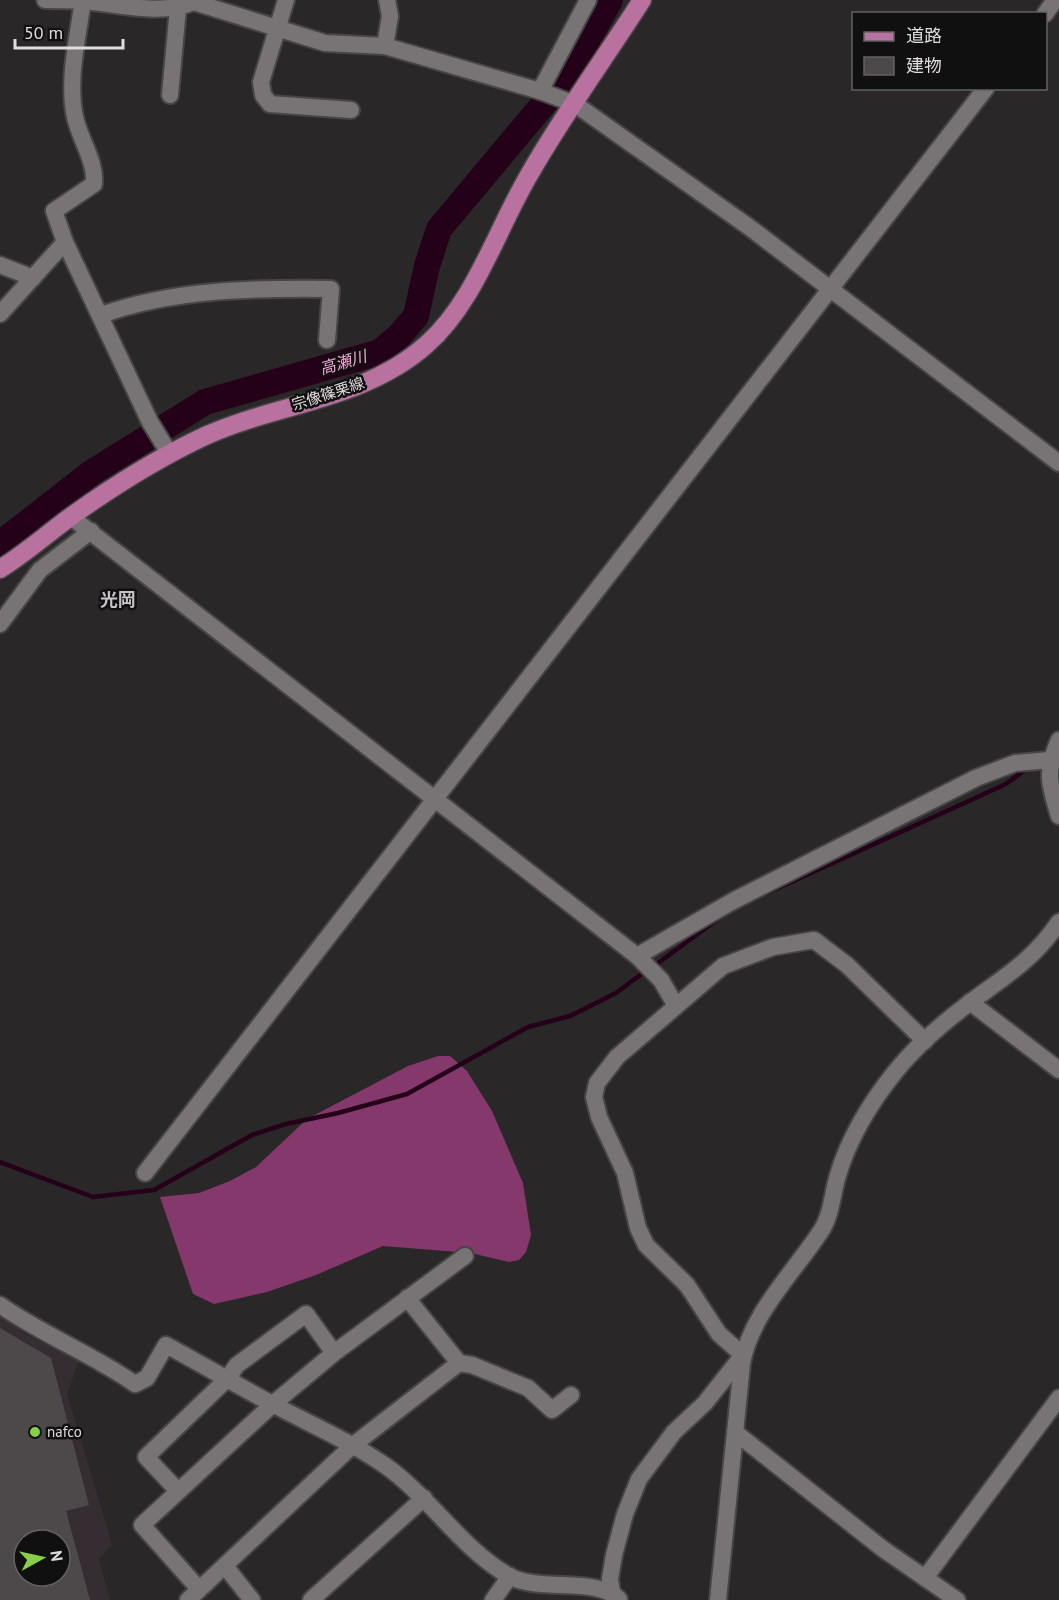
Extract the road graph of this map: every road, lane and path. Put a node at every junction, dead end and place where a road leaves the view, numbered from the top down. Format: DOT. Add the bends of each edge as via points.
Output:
graph roads {
  1 [pos="45,0"];
  2 [pos="83,0"];
  3 [pos="286,0"];
  4 [pos="387,0"];
  5 [pos="588,0"];
  6 [pos="642,0"];
  7 [pos="183,4"];
  8 [pos="279,29"];
  9 [pos="385,46"];
  10 [pos="984,90"];
  11 [pos="543,92"];
  12 [pos="170,95"];
  13 [pos="569,102"];
  14 [pos="351,110"];
  15 [pos="65,242"];
  16 [pos="0,265"];
  17 [pos="33,278"];
  18 [pos="829,289"];
  19 [pos="0,314"];
  20 [pos="101,315"];
  21 [pos="327,340"];
  22 [pos="169,453"];
  23 [pos="1059,463"];
  24 [pos="71,517"];
  25 [pos="91,531"];
  26 [pos="0,569"];
  27 [pos="0,624"];
  28 [pos="1059,740"];
  29 [pos="1050,760"];
  30 [pos="435,800"];
  31 [pos="1059,816"];
  32 [pos="1059,922"];
  33 [pos="637,956"];
  34 [pos="970,1002"];
  35 [pos="676,1006"];
  36 [pos="925,1041"];
  37 [pos="1059,1070"];
  38 [pos="145,1173"];
  39 [pos="465,1256"];
  40 [pos="407,1298"];
  41 [pos="0,1305"];
  42 [pos="334,1353"];
  43 [pos="743,1355"];
  44 [pos="459,1363"];
  45 [pos="227,1379"];
  46 [pos="571,1395"];
  47 [pos="1059,1398"];
  48 [pos="273,1404"];
  49 [pos="736,1433"];
  50 [pos="352,1446"];
  51 [pos="178,1491"];
  52 [pos="424,1498"];
  53 [pos="225,1566"];
  54 [pos="510,1576"];
  55 [pos="925,1578"];
  56 [pos="194,1595"];
  57 [pos="616,1597"];
  58 [pos="252,1600"];
  59 [pos="311,1600"];
  60 [pos="493,1600"];
  61 [pos="718,1600"];
  62 [pos="957,1600"];
  1 -- 2 [label="street"];
  2 -- 7 [label="street" via="141,9"];
  2 -- 15 [label="street" via="72,94 75,117 95,172 94,184 54,212"];
  3 -- 8 [label="street"];
  4 -- 9 [label="street" via="390,16"];
  5 -- 11 [label="street"];
  6 -- 13 [label="main road, 宗像篠栗線"];
  7 -- 8 [label="street" via="194,2"];
  7 -- 12 [label="street"];
  8 -- 9 [label="street" via="325,43"];
  8 -- 14 [label="street" via="261,82 263,95 270,104"];
  9 -- 11 [label="street"];
  10 -- 18 [label="street"];
  11 -- 13 [label="street"];
  13 -- 18 [label="street" via="749,227"];
  13 -- 22 [label="main road, 宗像篠栗線" via="466,294 426,345 371,381 246,421"];
  15 -- 17 [label="street"];
  15 -- 20 [label="street"];
  16 -- 17 [label="street"];
  17 -- 19 [label="street"];
  18 -- 23 [label="street"];
  18 -- 30 [label="street"];
  20 -- 21 [label="street" via="132,304 224,291 331,289"];
  20 -- 22 [label="street" via="150,422"];
  22 -- 24 [label="main road, 宗像篠栗線"];
  24 -- 25 [label="street"];
  24 -- 26 [label="main road, 宗像篠栗線"];
  25 -- 27 [label="street" via="40,570"];
  25 -- 30 [label="street"];
  28 -- 29 [label="street"];
  29 -- 31 [label="street" via="1048,781"];
  29 -- 33 [label="street" via="1015,763 975,778 733,901"];
  30 -- 33 [label="street"];
  30 -- 38 [label="street"];
  32 -- 34 [label="street" via="1024,964"];
  33 -- 35 [label="street" via="661,980"];
  34 -- 36 [label="street"];
  34 -- 37 [label="street"];
  35 -- 36 [label="street" via="723,966 773,947 814,940 847,965"];
  35 -- 43 [label="street" via="610,1064 597,1083 594,1097 625,1173 646,1245 687,1285 719,1334"];
  36 -- 43 [label="street" via="875,1098 838,1174 827,1221 768,1306"];
  39 -- 40 [label="street"];
  40 -- 42 [label="street"];
  40 -- 44 [label="street"];
  41 -- 45 [label="street" via="135,1384 147,1378 166,1345"];
  42 -- 45 [label="street" via="306,1314 237,1365"];
  42 -- 48 [label="street"];
  43 -- 49 [label="street"];
  43 -- 57 [label="street" via="667,1440 639,1479 614,1555 610,1579"];
  44 -- 46 [label="street" via="528,1388 552,1410"];
  44 -- 50 [label="street"];
  45 -- 48 [label="street"];
  45 -- 51 [label="street" via="146,1457"];
  47 -- 55 [label="street"];
  48 -- 50 [label="street"];
  48 -- 51 [label="street"];
  49 -- 55 [label="street"];
  49 -- 61 [label="street"];
  50 -- 52 [label="street" via="390,1469"];
  50 -- 53 [label="street"];
  51 -- 56 [label="street" via="142,1525"];
  52 -- 54 [label="street" via="462,1539"];
  52 -- 59 [label="street"];
  53 -- 56 [label="street"];
  53 -- 58 [label="street"];
  54 -- 57 [label="street" via="537,1586 586,1587"];
  54 -- 60 [label="street"];
  55 -- 62 [label="street"];
}
